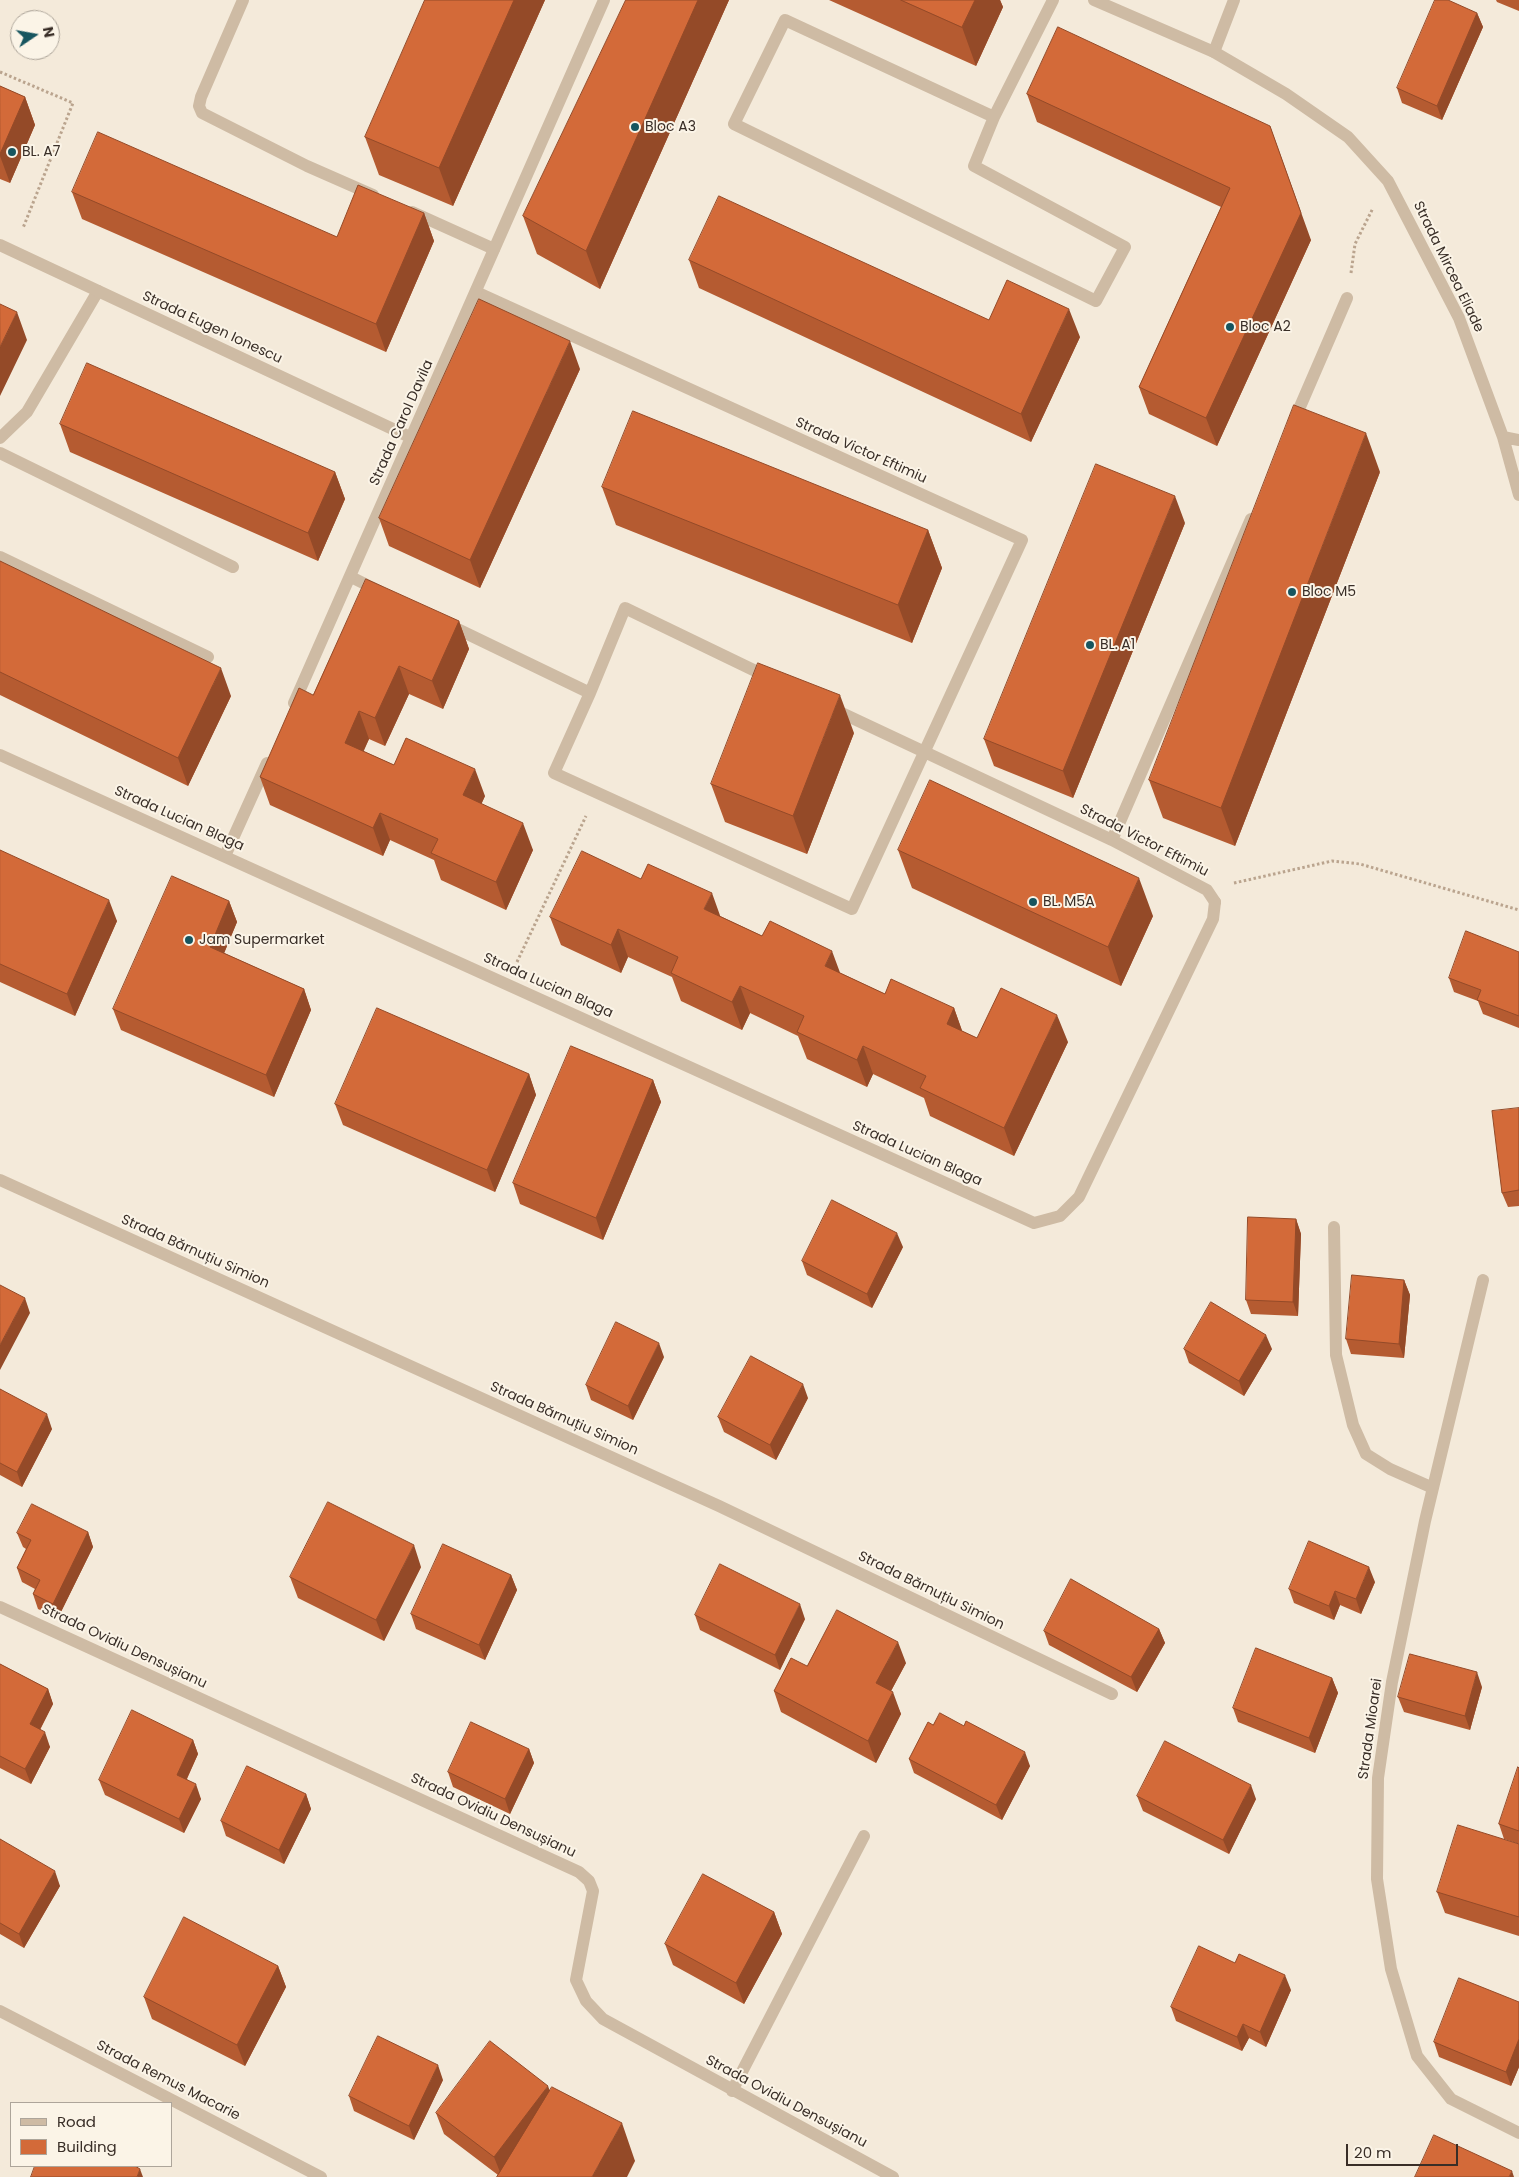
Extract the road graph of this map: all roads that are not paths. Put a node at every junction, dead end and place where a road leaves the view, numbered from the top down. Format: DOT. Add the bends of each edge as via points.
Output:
graph roads {
  1 [pos="243,0"];
  2 [pos="604,0"];
  3 [pos="1053,0"];
  4 [pos="1094,0"];
  5 [pos="1234,0"];
  6 [pos="1214,52"];
  7 [pos="994,117"];
  8 [pos="0,245"];
  9 [pos="494,249"];
  10 [pos="98,291"];
  11 [pos="476,292"];
  12 [pos="1347,298"];
  13 [pos="1288,434"];
  14 [pos="1503,437"];
  15 [pos="0,438"];
  16 [pos="412,438"];
  17 [pos="1519,440"];
  18 [pos="0,453"];
  19 [pos="1519,496"];
  20 [pos="1257,506"];
  21 [pos="0,557"];
  22 [pos="233,567"];
  23 [pos="351,577"];
  24 [pos="387,594"];
  25 [pos="440,620"];
  26 [pos="208,657"];
  27 [pos="782,684"];
  28 [pos="590,693"];
  29 [pos="826,705"];
  30 [pos="290,712"];
  31 [pos="274,748"];
  32 [pos="923,752"];
  33 [pos="0,756"];
  34 [pos="1112,840"];
  35 [pos="225,856"];
  36 [pos="0,1180"];
  37 [pos="1079,1197"];
  38 [pos="1334,1227"];
  39 [pos="1483,1280"];
  40 [pos="1433,1488"];
  41 [pos="0,1607"];
  42 [pos="1112,1694"];
  43 [pos="864,1836"];
  44 [pos="0,2011"];
  45 [pos="732,2091"];
  46 [pos="1519,2133"];
  47 [pos="322,2177"];
  48 [pos="893,2177"];
  1 -- 9 [label="street" via="201,97 199,106 202,113 299,162"];
  2 -- 9 [label="street, Strada Carol Davila"];
  3 -- 7 [label="street"];
  4 -- 6 [label="street, Strada Mircea Eliade"];
  5 -- 6 [label="street"];
  6 -- 14 [label="street, Strada Mircea Eliade" via="1286,94 1348,137 1392,187 1459,318"];
  7 -- 7 [label="street" via="785,20 734,124 1096,301 1125,247 974,166"];
  8 -- 10 [label="street, Strada Eugen Ionescu"];
  9 -- 11 [label="street, Strada Carol Davila"];
  10 -- 15 [label="street" via="27,412"];
  10 -- 16 [label="street, Strada Eugen Ionescu"];
  11 -- 16 [label="street, Strada Carol Davila"];
  11 -- 32 [label="street, Strada Victor Eftimiu" via="1022,540"];
  12 -- 13 [label="street"];
  14 -- 17 [label="street"];
  14 -- 19 [label="street, Strada Mircea Eliade"];
  16 -- 23 [label="street, Strada Carol Davila"];
  18 -- 22 [label="street"];
  20 -- 34 [label="street"];
  21 -- 26 [label="street"];
  23 -- 24 [label="street"];
  23 -- 30 [label="street, Strada Carol Davila"];
  25 -- 28 [label="street"];
  27 -- 28 [label="street" via="625,608"];
  28 -- 32 [label="street" via="554,773 852,909"];
  29 -- 32 [label="street, Strada Victor Eftimiu"];
  31 -- 35 [label="street"];
  32 -- 34 [label="street, Strada Victor Eftimiu"];
  33 -- 35 [label="street, Strada Lucian Blaga"];
  34 -- 37 [label="street, Strada Victor Eftimiu" via="1207,890 1215,902 1213,919"];
  35 -- 37 [label="street, Strada Lucian Blaga" via="1034,1223 1060,1216"];
  36 -- 42 [label="street, Strada Bărnuțiu Simion" via="719,1506"];
  38 -- 40 [label="street" via="1336,1355 1353,1425 1366,1454 1390,1469"];
  39 -- 40 [label="street, Strada Mioarei"];
  40 -- 46 [label="street, Strada Mioarei" via="1390,1692 1378,1778 1377,1879 1391,1969 1417,2056 1452,2099"];
  41 -- 45 [label="street, Strada Ovidiu Densușianu" via="579,1872 594,1891 576,1980 586,2001 603,2019"];
  43 -- 45 [label="street"];
  44 -- 47 [label="street, Strada Remus Macarie"];
  45 -- 48 [label="street, Strada Ovidiu Densușianu"];
}
